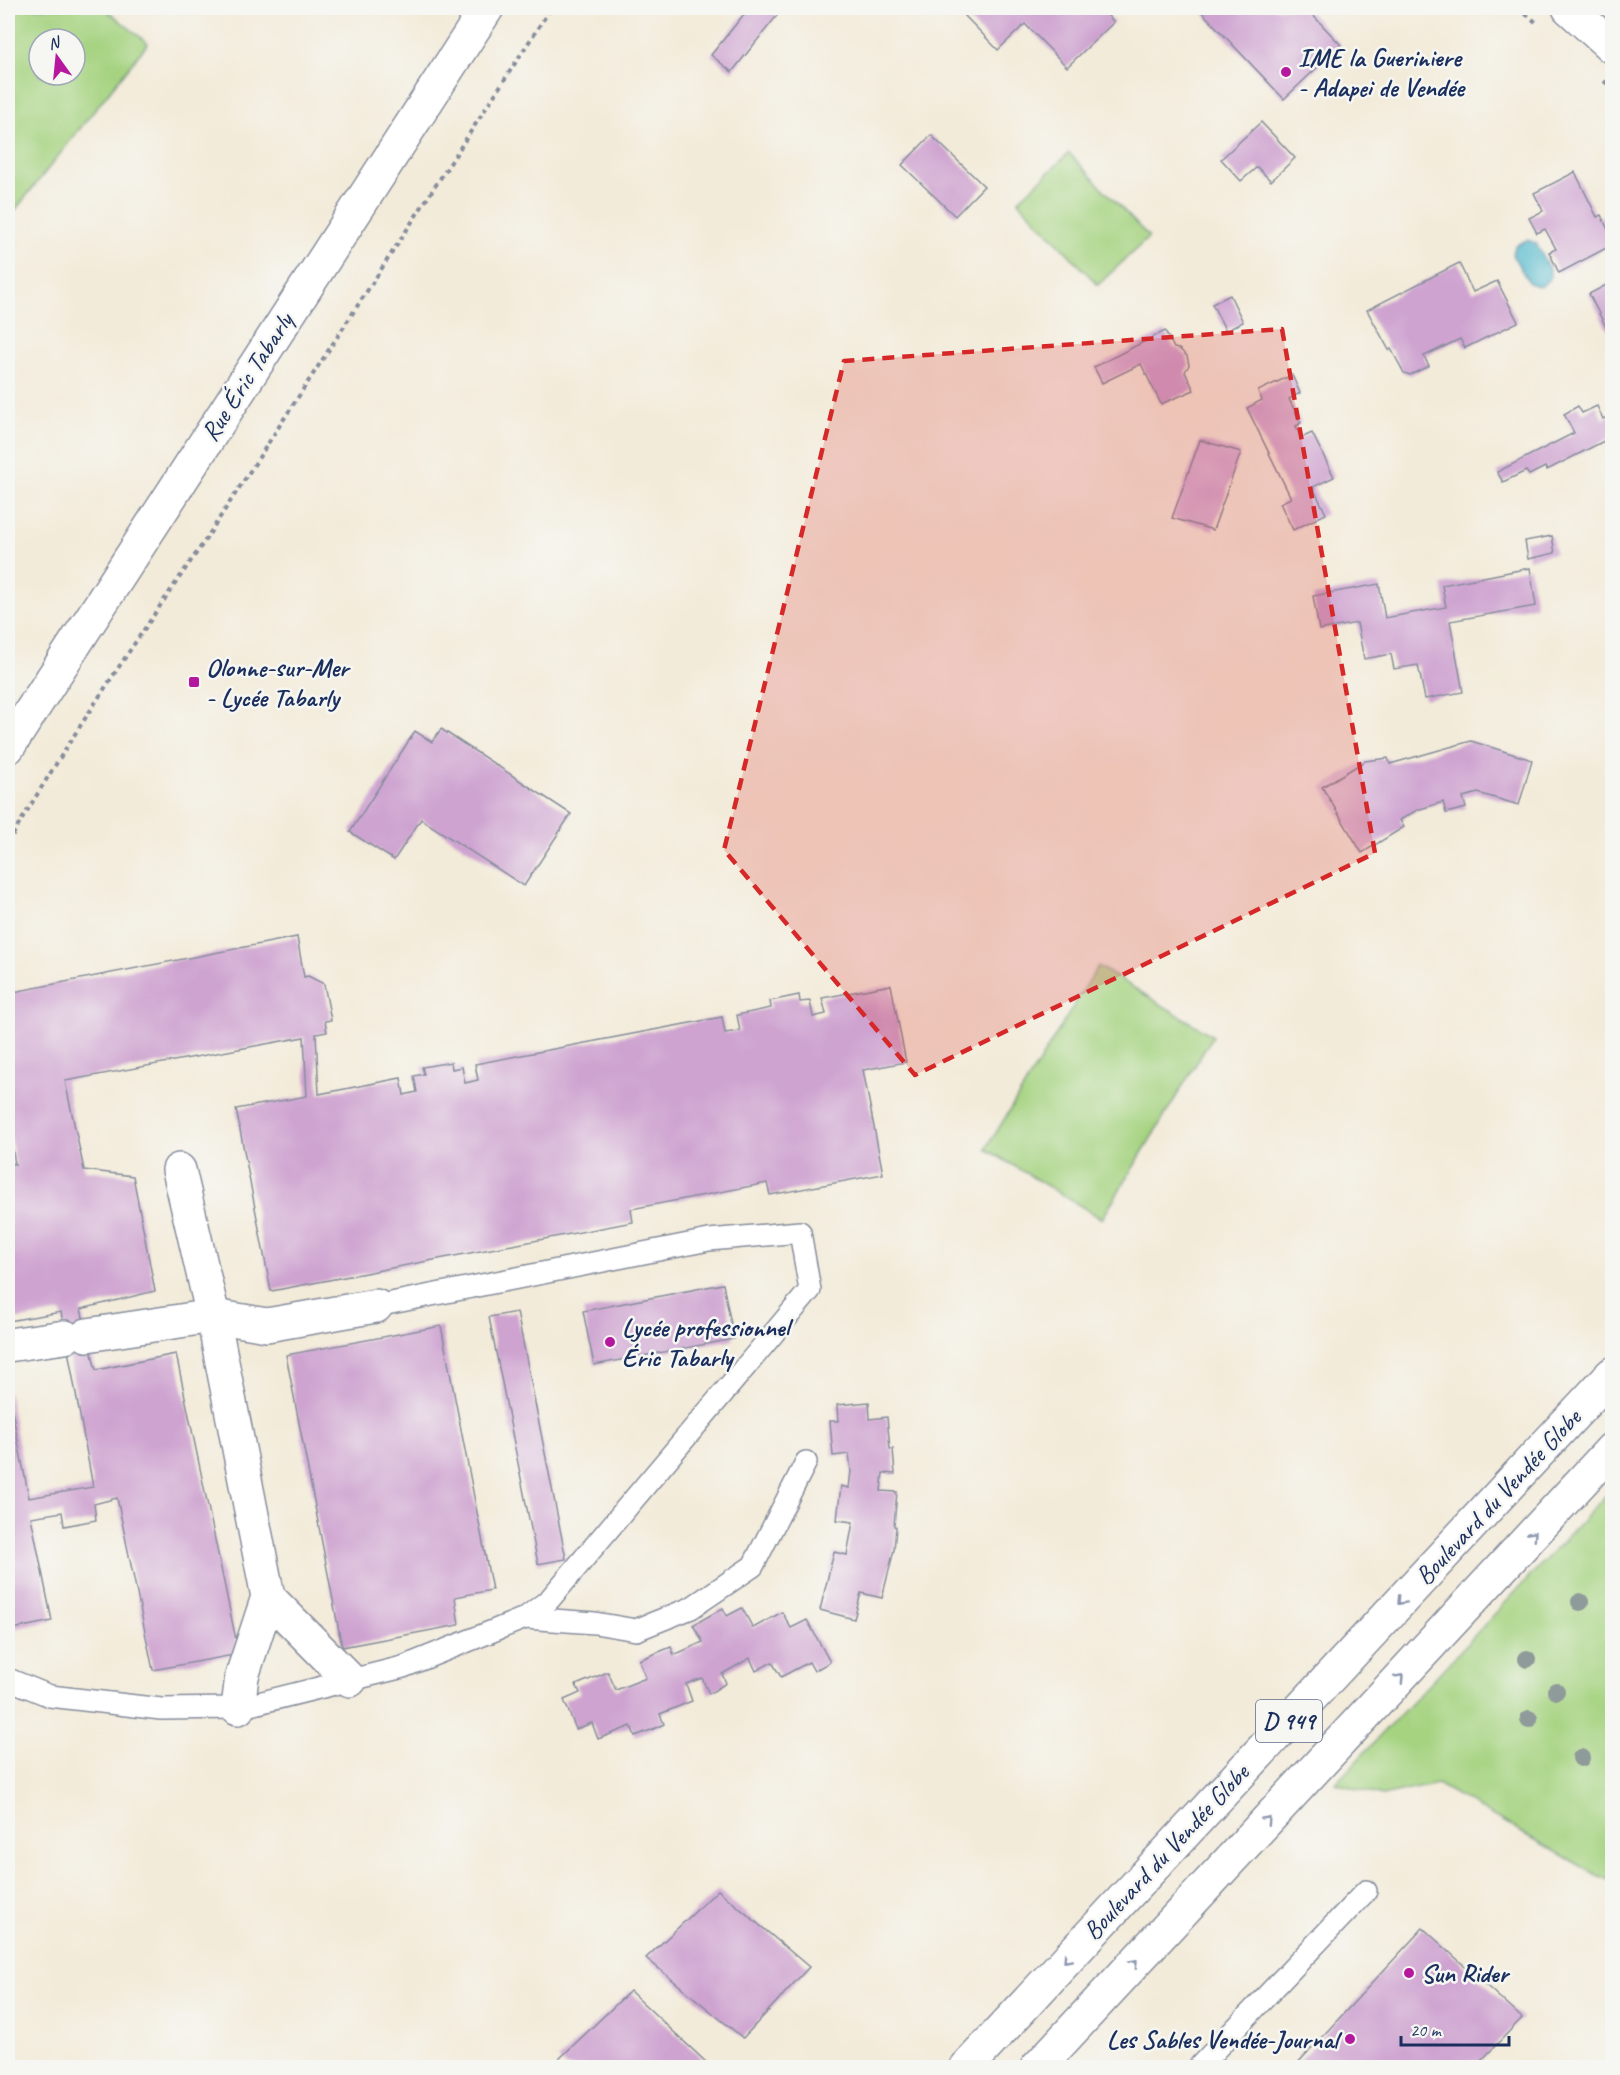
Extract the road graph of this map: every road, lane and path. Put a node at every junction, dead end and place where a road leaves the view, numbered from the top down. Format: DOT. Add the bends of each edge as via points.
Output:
graph roads {
  1 [pos="487,8"];
  2 [pos="551,8"];
  3 [pos="1569,8"];
  4 [pos="1612,47"];
  5 [pos="8,747"];
  6 [pos="8,843"];
  7 [pos="179,1170"];
  8 [pos="376,1306"];
  9 [pos="213,1316"];
  10 [pos="8,1345"];
  11 [pos="1612,1374"];
  12 [pos="1612,1449"];
  13 [pos="806,1462"];
  14 [pos="268,1597"];
  15 [pos="525,1618"];
  16 [pos="8,1679"];
  17 [pos="350,1680"];
  18 [pos="238,1708"];
  19 [pos="1366,1891"];
  20 [pos="966,2067"];
  21 [pos="1037,2067"];
  22 [pos="1198,2067"];
  1 -- 5 [label="street, Rue Éric Tabarly"];
  2 -- 6 [label="path"];
  3 -- 4 [label="street"];
  7 -- 9 [label="street"];
  8 -- 9 [label="street" via="267,1326"];
  8 -- 15 [label="lane" via="709,1240 800,1232 810,1290 549,1600"];
  9 -- 10 [label="street"];
  9 -- 14 [label="street"];
  11 -- 20 [label="street, Boulevard du Vendée Globe / D 949, one-way"];
  21 -- 12 [label="street, Boulevard du Vendée Globe / D 949, one-way"];
  13 -- 15 [label="lane" via="753,1566 691,1608 636,1630"];
  14 -- 17 [label="street"];
  14 -- 18 [label="street" via="242,1676"];
  15 -- 17 [label="lane" via="403,1667"];
  16 -- 18 [label="lane" via="50,1696 161,1709"];
  17 -- 18 [label="lane"];
  19 -- 22 [label="lane"];
}
